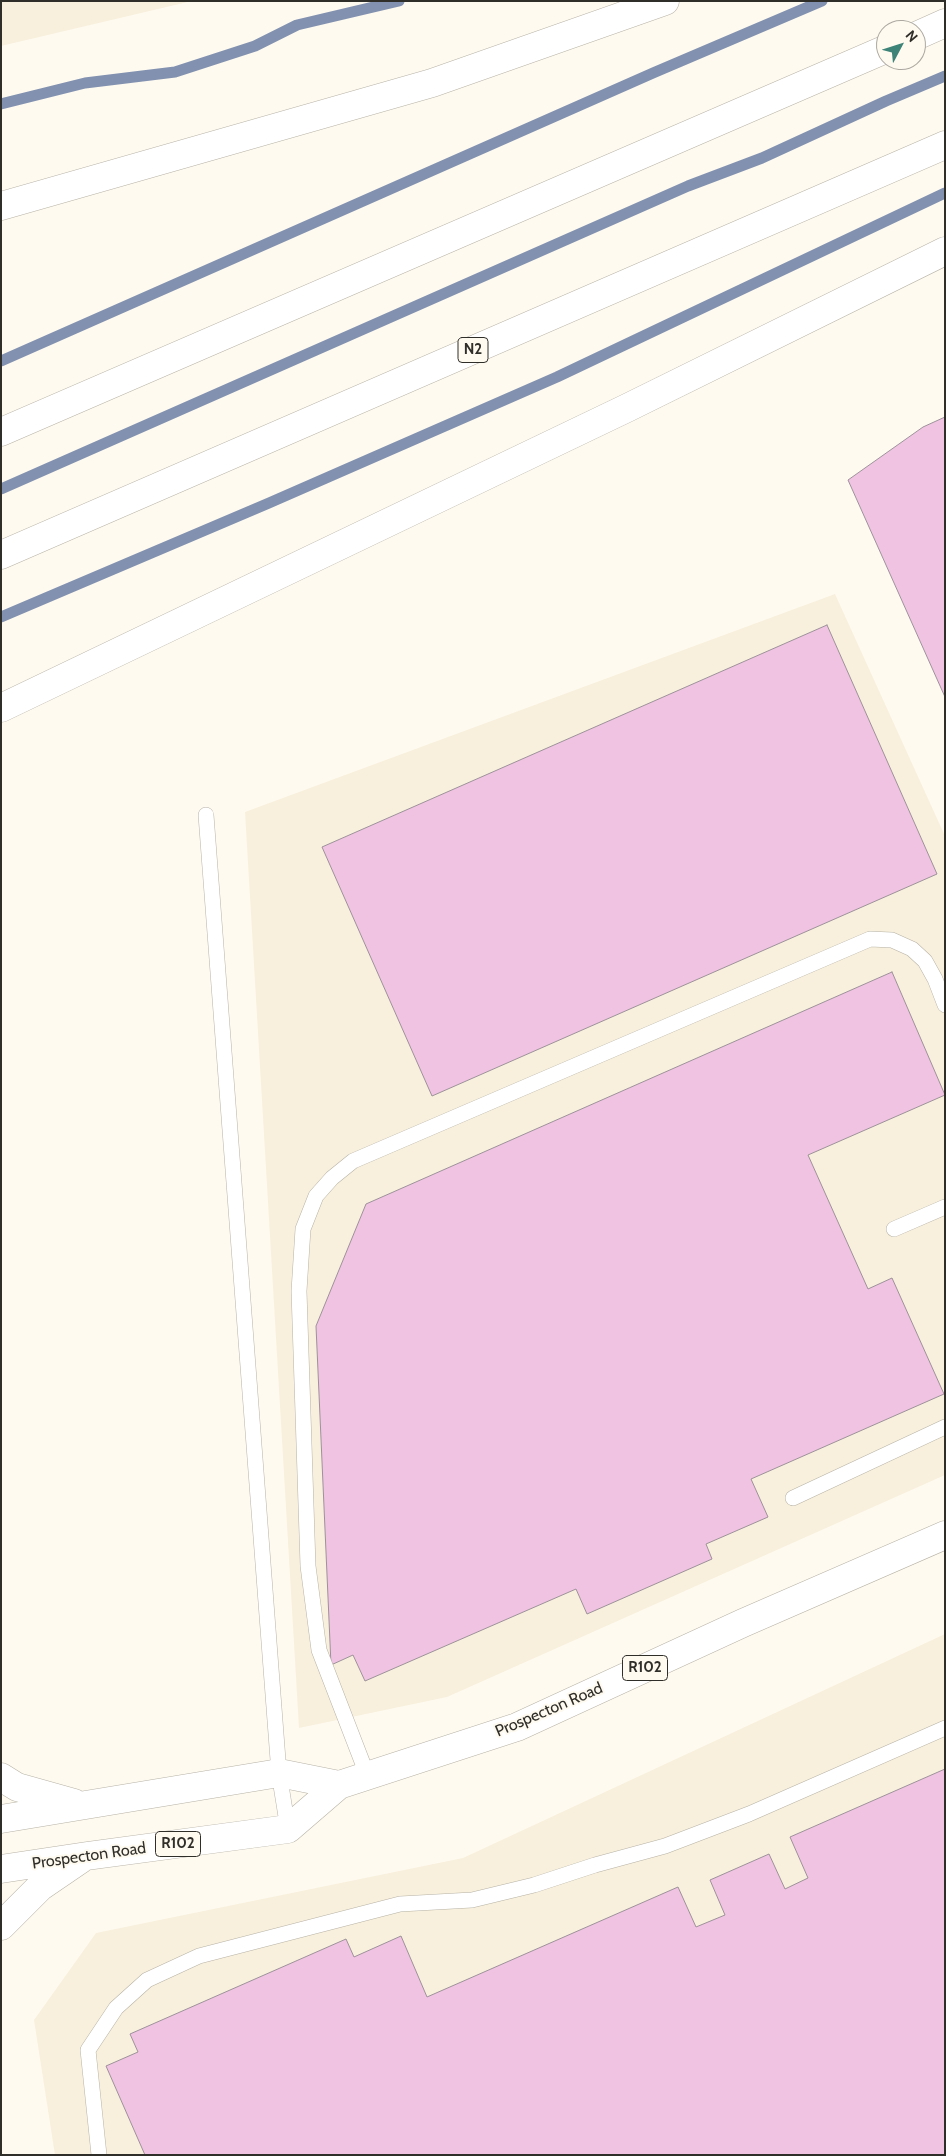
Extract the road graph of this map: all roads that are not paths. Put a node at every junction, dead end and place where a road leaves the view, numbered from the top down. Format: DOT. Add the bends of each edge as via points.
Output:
graph roads {
  1 [pos="665,1"];
  2 [pos="945,23"];
  3 [pos="926,32"];
  4 [pos="876,53"];
  5 [pos="945,145"];
  6 [pos="1,206"];
  7 [pos="945,251"];
  8 [pos="1,432"];
  9 [pos="1,555"];
  10 [pos="1,708"];
  11 [pos="206,815"];
  12 [pos="945,1004"];
  13 [pos="945,1207"];
  14 [pos="894,1230"];
  15 [pos="945,1427"];
  16 [pos="793,1498"];
  17 [pos="945,1535"];
  18 [pos="945,1728"];
  19 [pos="279,1773"];
  20 [pos="368,1776"];
  21 [pos="1,1777"];
  22 [pos="339,1785"];
  23 [pos="80,1805"];
  24 [pos="1,1819"];
  25 [pos="288,1829"];
  26 [pos="87,1856"];
  27 [pos="1,1870"];
  28 [pos="1,1926"];
  29 [pos="99,2155"];
  1 -- 6 [label="main road" via="432,83"];
  2 -- 3 [label="main road"];
  4 -- 8 [label="main road"];
  5 -- 9 [label="main road, N2"];
  7 -- 10 [label="main road" via="627,408"];
  11 -- 19 [label="lane"];
  12 -- 20 [label="lane" via="925,961 892,940 870,939 353,1162 316,1196 303,1229 299,1291 308,1566 319,1650"];
  13 -- 14 [label="lane"];
  15 -- 16 [label="lane"];
  17 -- 20 [label="main road, Prospecton Road / R102" via="517,1727"];
  18 -- 29 [label="lane" via="749,1814 665,1846 472,1900 400,1904 200,1956 147,1980 116,2008 88,2050"];
  19 -- 22 [label="main road, Prospecton Road / R102"];
  19 -- 23 [label="main road, Prospecton Road / R102"];
  19 -- 25 [label="lane"];
  20 -- 22 [label="main road, Prospecton Road / R102"];
  21 -- 23 [label="main road" via="17,1787"];
  22 -- 25 [label="main road, Prospecton Road / R102"];
  23 -- 24 [label="main road, Prospecton Road / R102"];
  25 -- 26 [label="main road, Prospecton Road / R102"];
  26 -- 27 [label="main road, Prospecton Road / R102"];
  26 -- 28 [label="main road" via="40,1887"];
}
